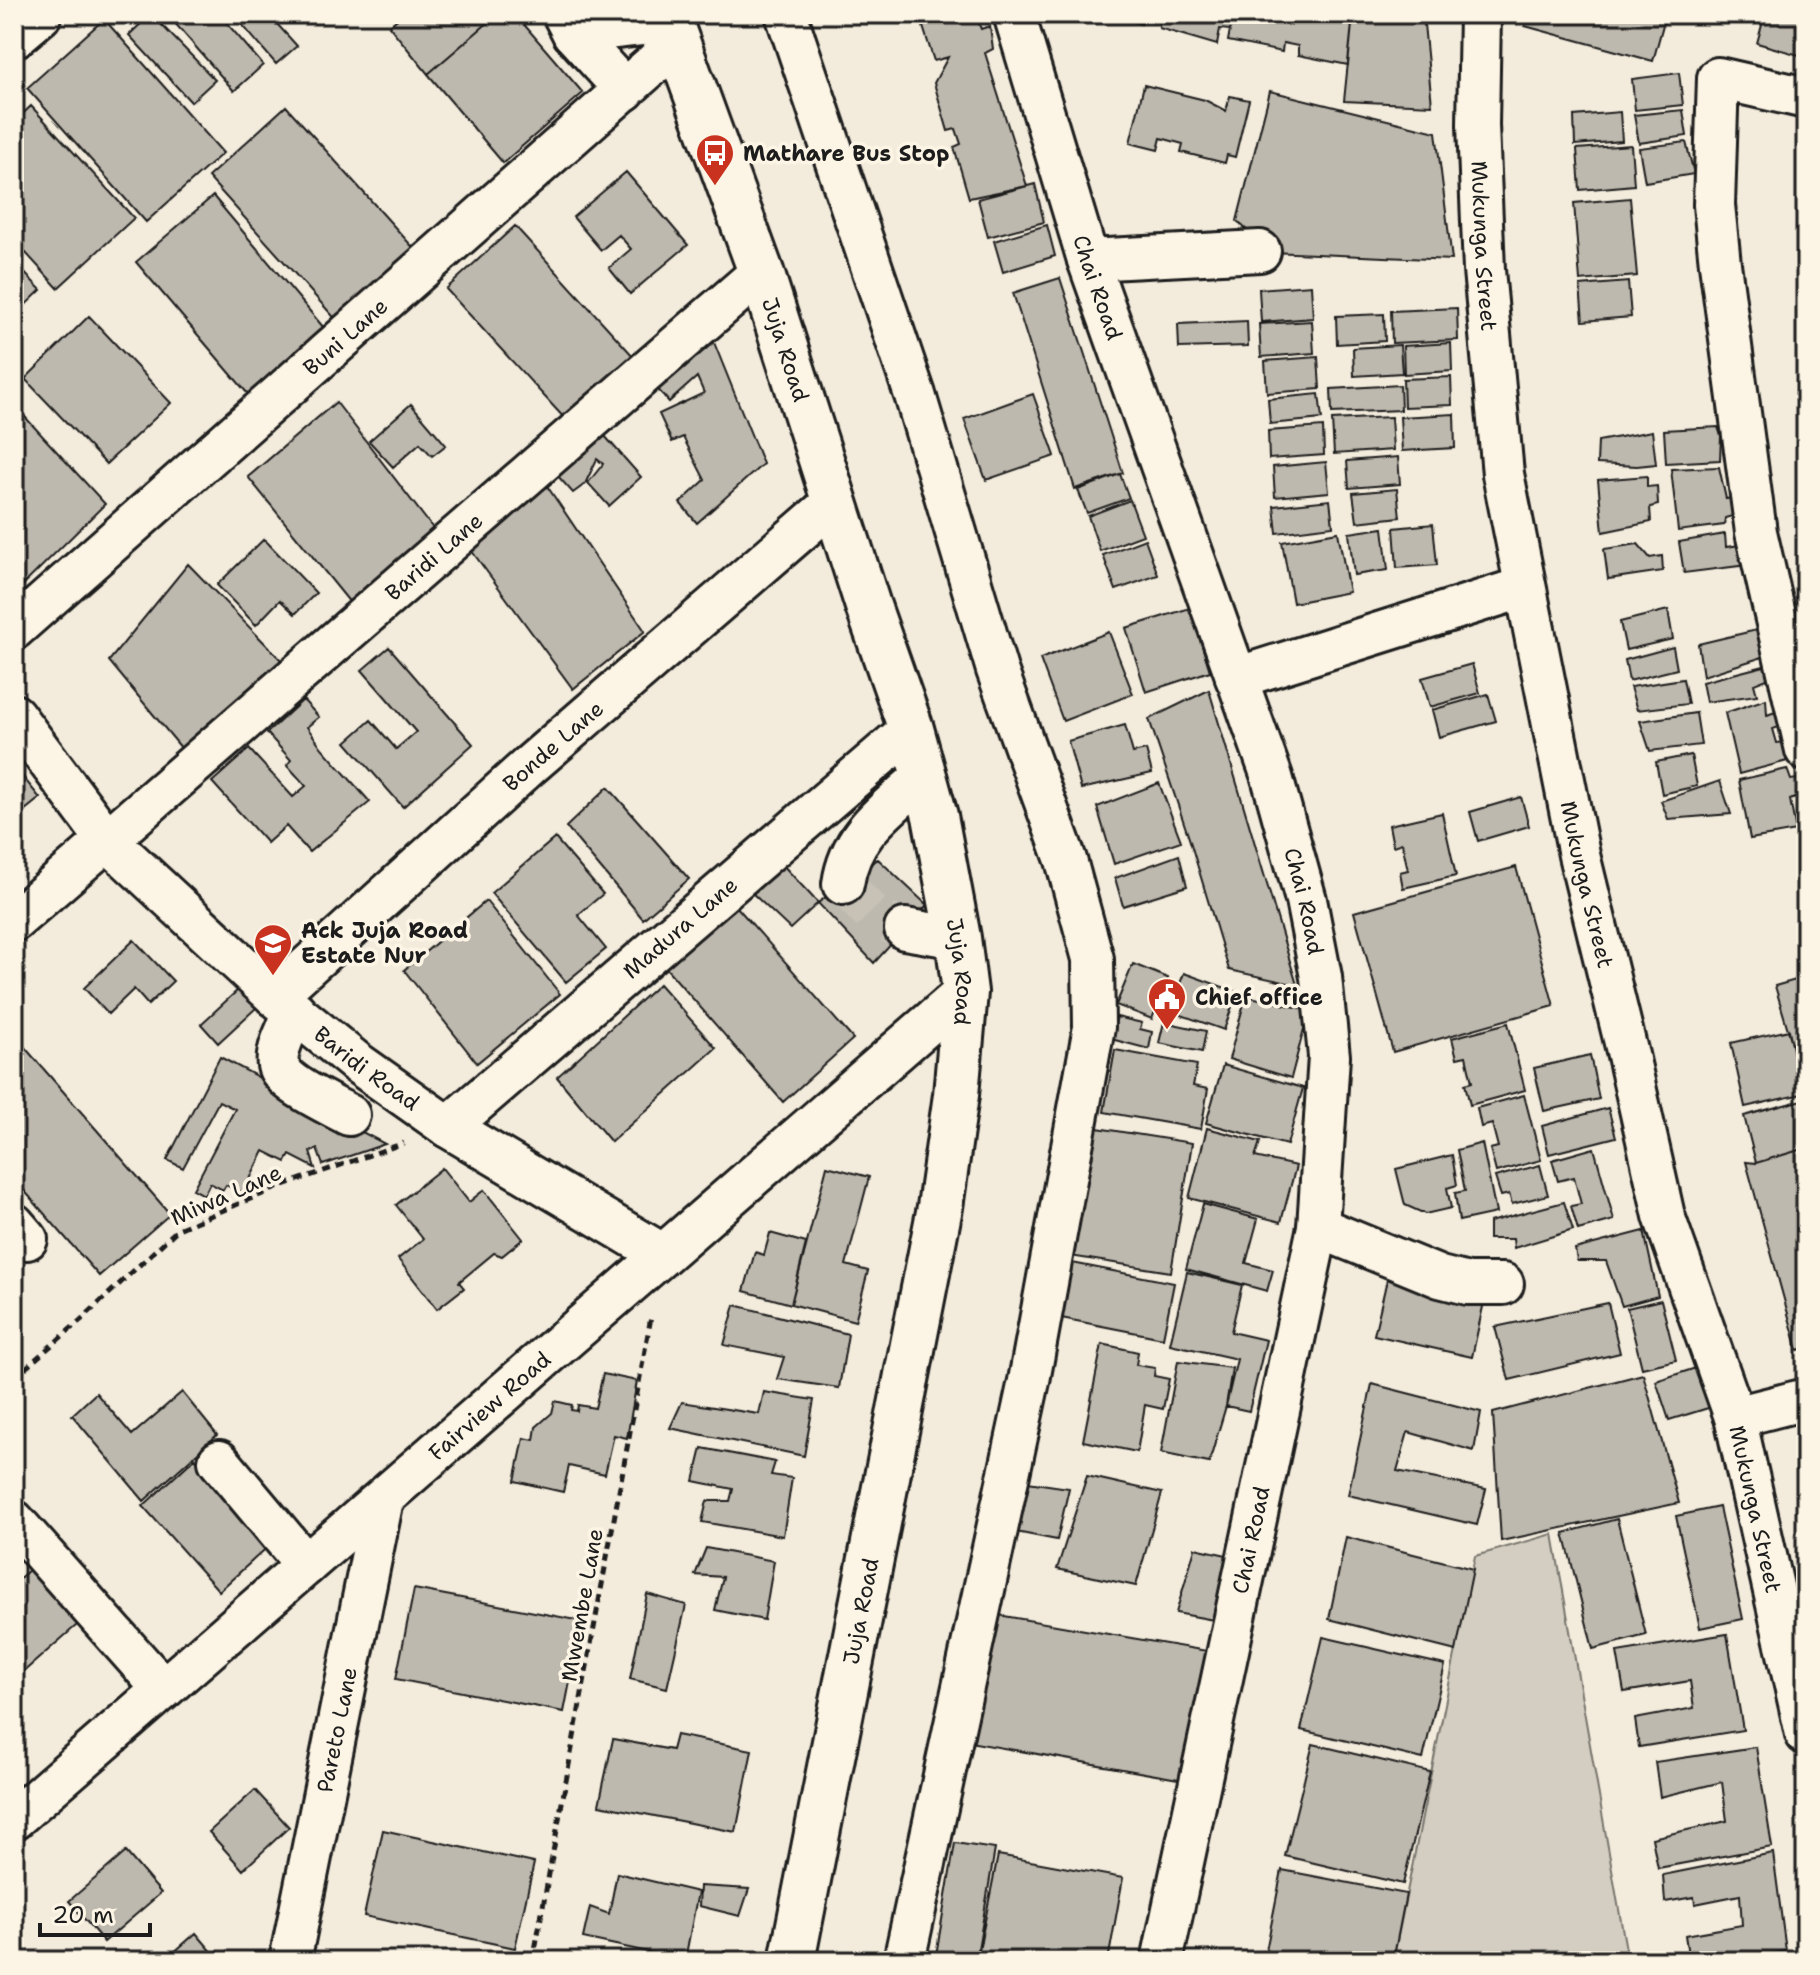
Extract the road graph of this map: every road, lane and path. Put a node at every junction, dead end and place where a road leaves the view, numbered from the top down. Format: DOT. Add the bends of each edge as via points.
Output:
graph roads {
  1 [pos="39,14"];
  2 [pos="786,14"];
  3 [pos="1014,14"];
  4 [pos="1480,14"];
  5 [pos="568,24"];
  6 [pos="671,26"];
  7 [pos="14,35"];
  8 [pos="625,90"];
  9 [pos="1806,98"];
  10 [pos="1260,251"];
  11 [pos="1088,260"];
  12 [pos="761,272"];
  13 [pos="834,502"];
  14 [pos="1525,587"];
  15 [pos="14,629"];
  16 [pos="1236,678"];
  17 [pos="14,715"];
  18 [pos="911,729"];
  19 [pos="1806,750"];
  20 [pos="924,776"];
  21 [pos="106,839"];
  22 [pos="843,884"];
  23 [pos="14,921"];
  24 [pos="905,929"];
  25 [pos="958,938"];
  26 [pos="965,992"];
  27 [pos="285,1004"];
  28 [pos="349,1115"];
  29 [pos="448,1127"];
  30 [pos="1318,1227"];
  31 [pos="662,1254"];
  32 [pos="1503,1284"];
  33 [pos="14,1378"];
  34 [pos="1806,1399"];
  35 [pos="1735,1417"];
  36 [pos="219,1461"];
  37 [pos="383,1499"];
  38 [pos="14,1521"];
  39 [pos="306,1565"];
  40 [pos="163,1689"];
  41 [pos="1806,1734"];
  42 [pos="14,1819"];
  43 [pos="290,1961"];
  44 [pos="533,1961"];
  45 [pos="792,1961"];
  46 [pos="904,1961"];
  47 [pos="1162,1961"];
  1 -- 7 [label="main road"];
  2 -- 46 [label="street" via="910,379 997,670 1066,860 1093,959 1094,1027 1032,1365"];
  3 -- 11 [label="street, Chai Road"];
  4 -- 14 [label="street, Mukunga Street" via="1484,270 1503,474"];
  5 -- 6 [label="street"];
  5 -- 8 [label="street"];
  6 -- 8 [label="street, Buni Lane"];
  6 -- 12 [label="main road, Juja Road"];
  8 -- 15 [label="street, Buni Lane"];
  9 -- 19 [label="street" via="1718,78 1714,205 1756,532"];
  10 -- 11 [label="street"];
  11 -- 16 [label="street, Chai Road"];
  12 -- 13 [label="main road, Juja Road"];
  12 -- 21 [label="street, Baridi Lane"];
  13 -- 18 [label="main road, Juja Road"];
  13 -- 27 [label="street, Bonde Lane" via="540,757"];
  14 -- 16 [label="street"];
  14 -- 35 [label="street, Mukunga Street" via="1579,855 1664,1216"];
  16 -- 30 [label="street, Chai Road" via="1272,777 1321,977 1329,1056"];
  17 -- 21 [label="street, Baridi Road"];
  18 -- 20 [label="main road, Juja Road"];
  18 -- 29 [label="street, Madura Lane"];
  20 -- 22 [label="street" via="864,831 846,863"];
  20 -- 25 [label="main road, Juja Road"];
  21 -- 23 [label="street, Baridi Lane"];
  21 -- 27 [label="street, Baridi Road"];
  24 -- 25 [label="street"];
  25 -- 26 [label="main road, Juja Road"];
  26 -- 31 [label="street, Fairview Road"];
  26 -- 45 [label="main road, Juja Road" via="940,1207"];
  27 -- 28 [label="street" via="279,1070"];
  27 -- 29 [label="street, Baridi Road"];
  29 -- 31 [label="street, Baridi Road"];
  29 -- 33 [label="path, Miwa Lane" via="178,1229"];
  30 -- 32 [label="street" via="1440,1277"];
  30 -- 47 [label="street, Chai Road"];
  31 -- 37 [label="street, Fairview Road"];
  31 -- 44 [label="path, Mwembe Lane"];
  34 -- 35 [label="street"];
  35 -- 41 [label="street, Mukunga Street"];
  36 -- 39 [label="street"];
  37 -- 39 [label="street, Fairview Road"];
  37 -- 43 [label="street, Pareto Lane"];
  38 -- 40 [label="street"];
  39 -- 40 [label="street, Fairview Road"];
  40 -- 42 [label="street, Fairview Road"];
}
